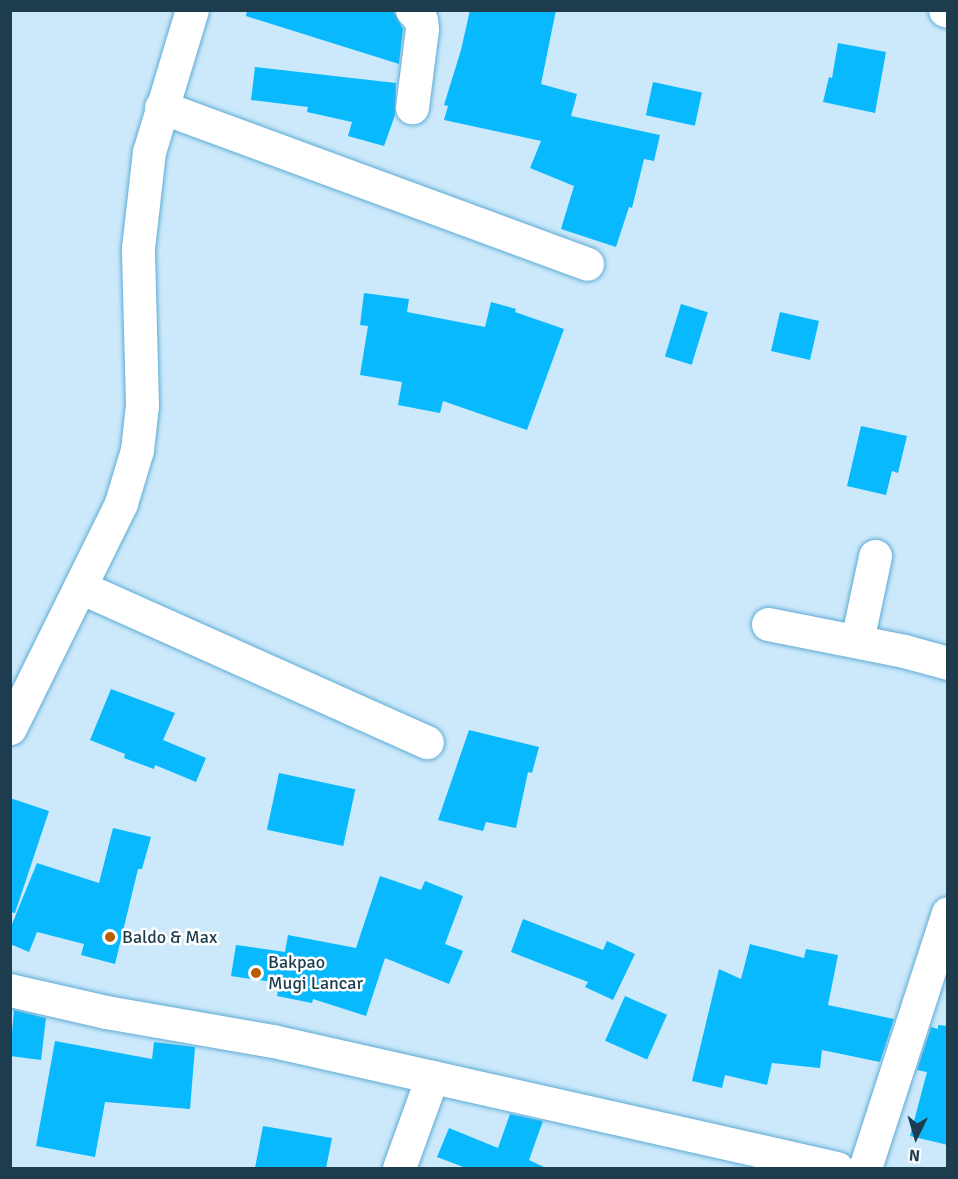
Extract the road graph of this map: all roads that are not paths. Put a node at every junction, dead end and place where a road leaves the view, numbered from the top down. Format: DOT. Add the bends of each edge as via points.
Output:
graph roads {
  1 [pos="192,10"];
  2 [pos="412,10"];
  3 [pos="161,107"];
  4 [pos="412,107"];
  5 [pos="587,264"];
  6 [pos="875,556"];
  7 [pos="80,587"];
  8 [pos="768,624"];
  9 [pos="857,641"];
  10 [pos="948,663"];
  11 [pos="10,728"];
  12 [pos="427,742"];
  13 [pos="948,913"];
  14 [pos="10,990"];
  15 [pos="432,1077"];
  16 [pos="399,1168"];
  17 [pos="837,1168"];
  18 [pos="865,1168"];
  1 -- 3 [label="street"];
  2 -- 4 [label="street" via="421,20 422,29"];
  3 -- 5 [label="street"];
  3 -- 7 [label="street" via="149,152 138,248 142,405 137,450 121,503"];
  6 -- 9 [label="street"];
  7 -- 11 [label="street"];
  7 -- 12 [label="street"];
  8 -- 9 [label="street"];
  9 -- 10 [label="street"];
  13 -- 18 [label="street"];
  14 -- 15 [label="street" via="106,1012 273,1041"];
  15 -- 16 [label="street"];
  15 -- 17 [label="street"];
}
